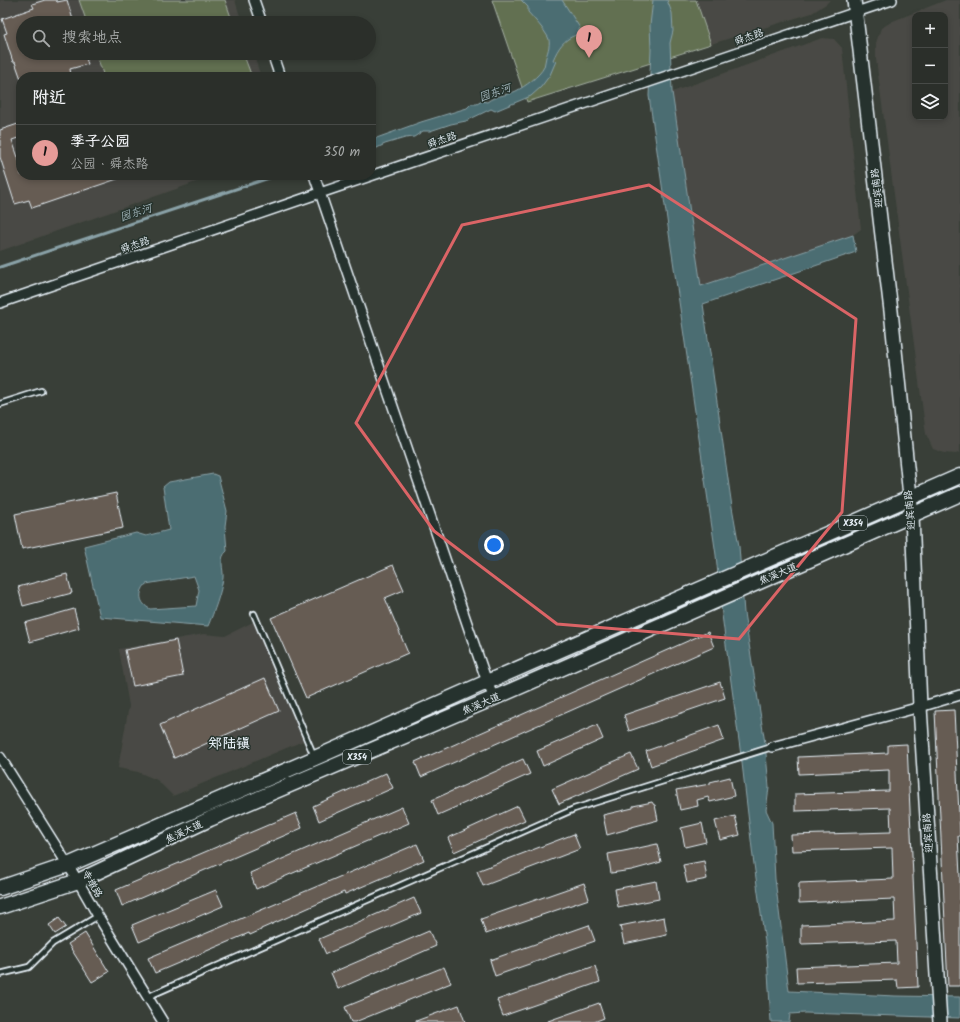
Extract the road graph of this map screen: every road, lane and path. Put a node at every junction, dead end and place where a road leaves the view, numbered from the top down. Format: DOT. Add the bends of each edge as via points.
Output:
graph roads {
  1 [pos="254,0"];
  2 [pos="892,0"];
  3 [pos="855,6"];
  4 [pos="260,16"];
  5 [pos="274,60"];
  6 [pos="278,72"];
  7 [pos="376,173"];
  8 [pos="316,180"];
  9 [pos="357,180"];
  10 [pos="320,193"];
  11 [pos="0,303"];
  12 [pos="40,391"];
  13 [pos="0,404"];
  14 [pos="960,476"];
  15 [pos="960,494"];
  16 [pos="909,499"];
  17 [pos="912,516"];
  18 [pos="254,614"];
  19 [pos="487,682"];
  20 [pos="960,695"];
  21 [pos="494,698"];
  22 [pos="920,708"];
  23 [pos="772,747"];
  24 [pos="0,757"];
  25 [pos="315,758"];
  26 [pos="68,865"];
  27 [pos="78,881"];
  28 [pos="0,888"];
  29 [pos="0,907"];
  30 [pos="98,916"];
  31 [pos="0,974"];
  32 [pos="147,997"];
  33 [pos="163,1022"];
  34 [pos="940,1022"];
  1 -- 4 [label="street"];
  2 -- 3 [label="street, 舜杰路"];
  3 -- 7 [label="street, 舜杰路"];
  3 -- 16 [label="street, 迎宾南路" via="891,311"];
  5 -- 6 [label="street"];
  8 -- 10 [label="street"];
  9 -- 10 [label="street, 舜杰路"];
  10 -- 11 [label="street, 舜杰路"];
  10 -- 19 [label="street"];
  12 -- 13 [label="lane"];
  14 -- 16 [label="main road, 焦溪大道 / X354"];
  15 -- 17 [label="main road, 焦溪大道 / X354"];
  16 -- 17 [label="street, 迎宾南路"];
  16 -- 19 [label="main road, 焦溪大道 / X354"];
  17 -- 21 [label="main road, 焦溪大道 / X354"];
  17 -- 22 [label="street, 迎宾南路"];
  18 -- 25 [label="lane"];
  19 -- 21 [label="street"];
  19 -- 25 [label="main road, 焦溪大道 / X354"];
  20 -- 22 [label="street"];
  21 -- 27 [label="main road, 焦溪大道 / X354" via="210,819"];
  22 -- 23 [label="street"];
  22 -- 34 [label="street, 迎宾南路"];
  23 -- 32 [label="lane" via="574,810"];
  24 -- 26 [label="street, 寺墩路"];
  25 -- 26 [label="main road, 焦溪大道 / X354"];
  26 -- 27 [label="street, 寺墩路"];
  26 -- 28 [label="main road, 焦溪大道 / X354"];
  27 -- 29 [label="main road, 焦溪大道 / X354"];
  27 -- 30 [label="street, 寺墩路"];
  30 -- 31 [label="lane" via="53,943 29,967"];
  30 -- 32 [label="street, 寺墩路"];
  32 -- 33 [label="street, 寺墩路"];
}
